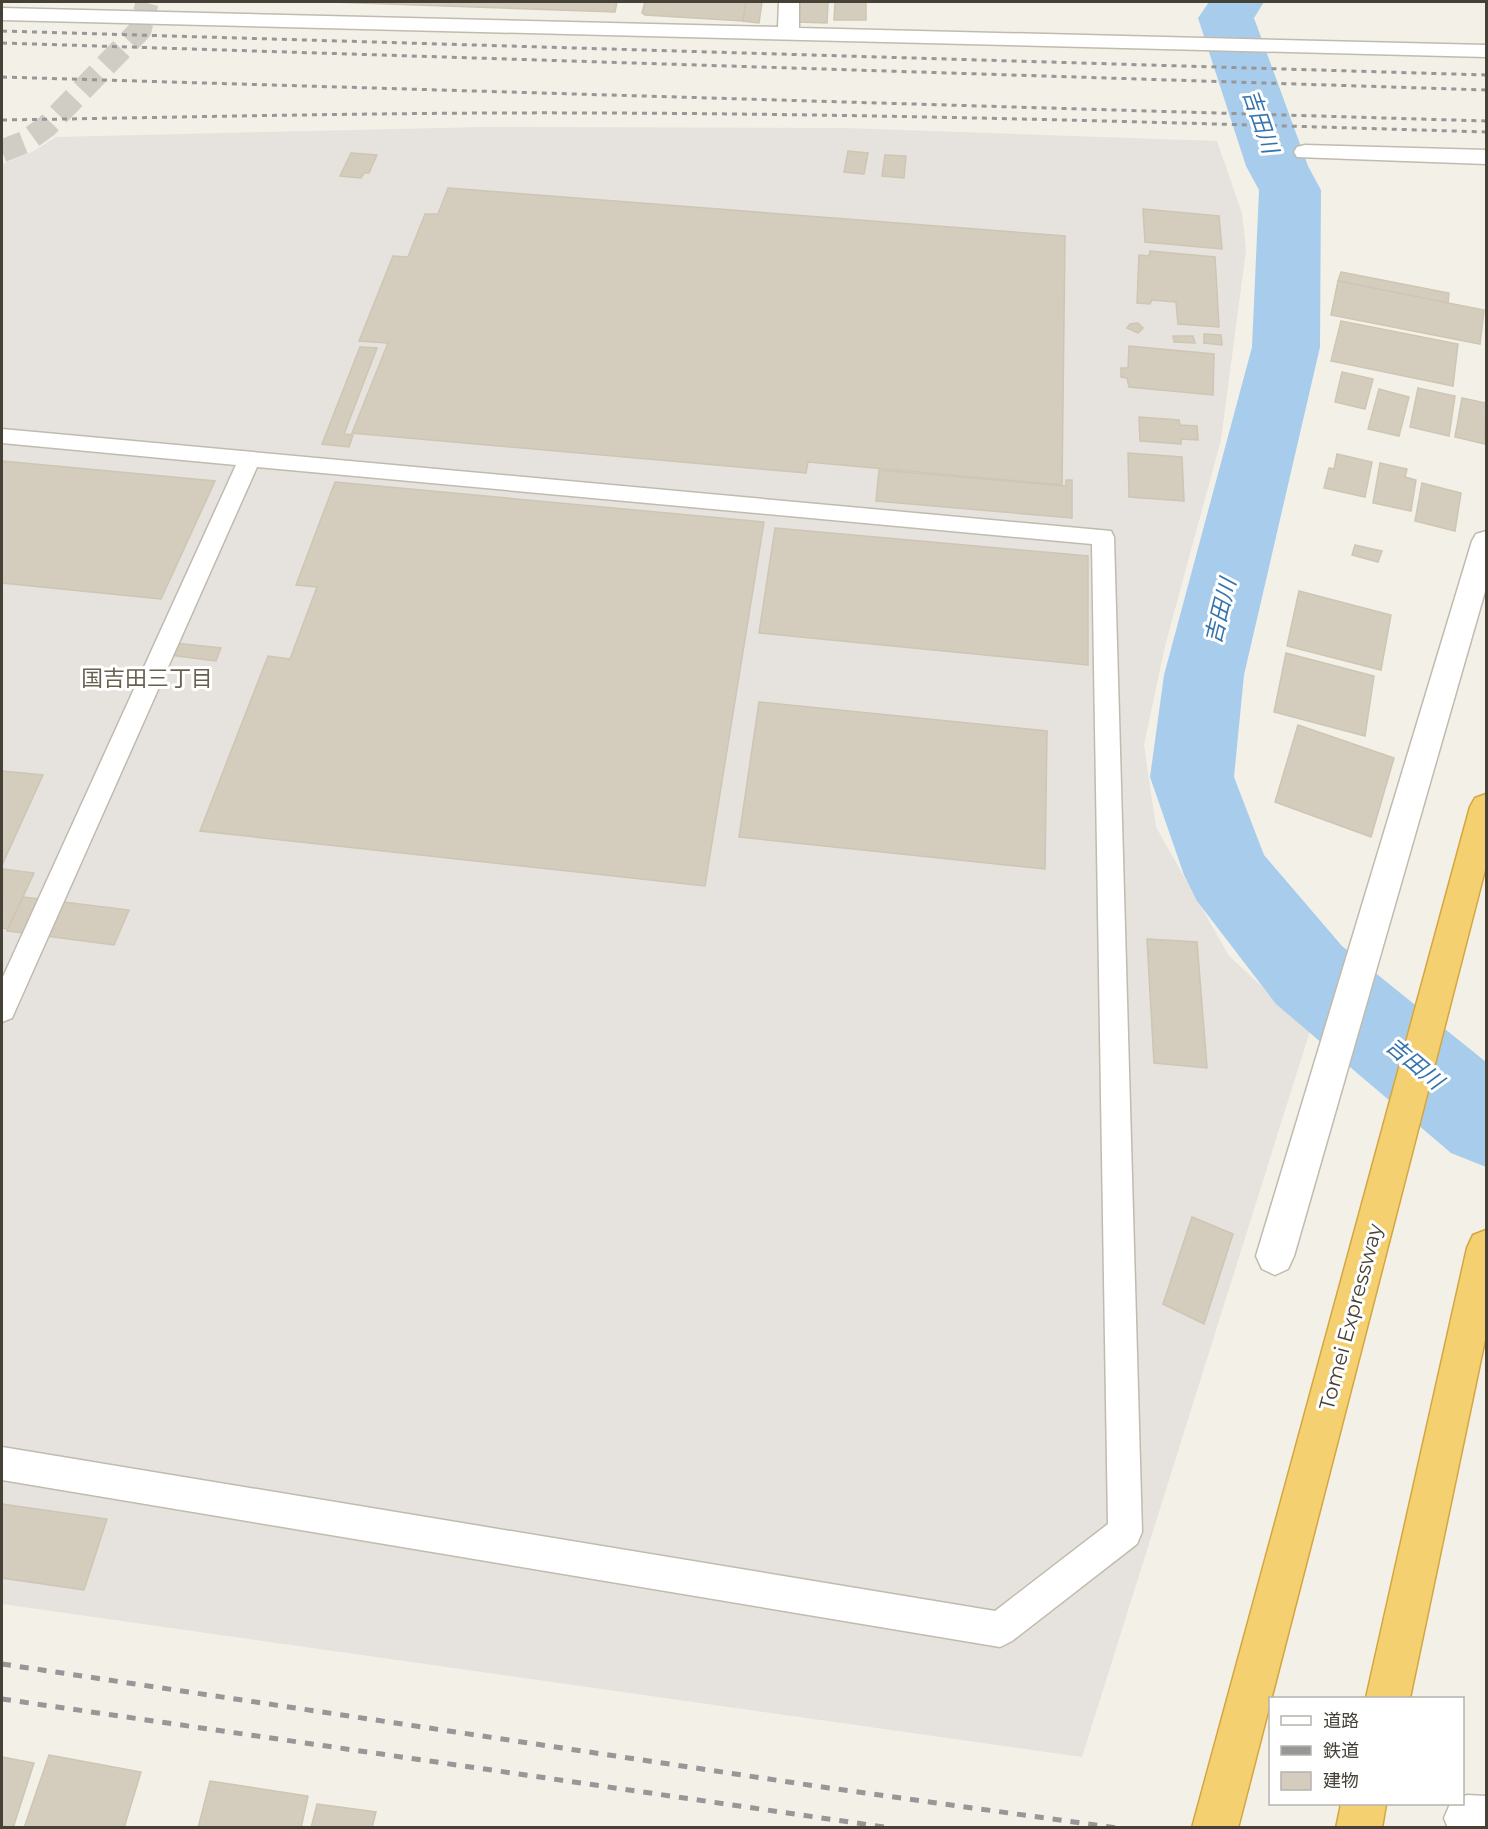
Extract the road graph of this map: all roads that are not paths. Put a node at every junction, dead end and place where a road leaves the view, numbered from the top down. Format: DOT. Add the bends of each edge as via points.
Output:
graph roads {
  1 [pos="789,2"];
  2 [pos="112,9"];
  3 [pos="2,14"];
  4 [pos="788,35"];
  5 [pos="1486,51"];
  6 [pos="1305,152"];
  7 [pos="1486,157"];
  8 [pos="2,436"];
  9 [pos="249,460"];
  10 [pos="1486,541"];
  11 [pos="1486,807"];
  12 [pos="2,1009"];
  13 [pos="1486,1248"];
  14 [pos="1275,1256"];
  15 [pos="2,1464"];
  16 [pos="1388,1697"];
  17 [pos="1364,1805"];
  18 [pos="1215,1827"];
  19 [pos="1359,1827"];
  1 -- 4 [label="street"];
  2 -- 3 [label="street"];
  2 -- 4 [label="street"];
  4 -- 5 [label="street"];
  6 -- 7 [label="street"];
  8 -- 9 [label="lane"];
  9 -- 12 [label="lane"];
  9 -- 15 [label="lane" via="1103,537 1125,1532 1000,1629"];
  10 -- 14 [label="street"];
  11 -- 18 [label="highway, Tomei Expressway"];
  13 -- 16 [label="highway"];
  17 -- 19 [label="highway"];
}
